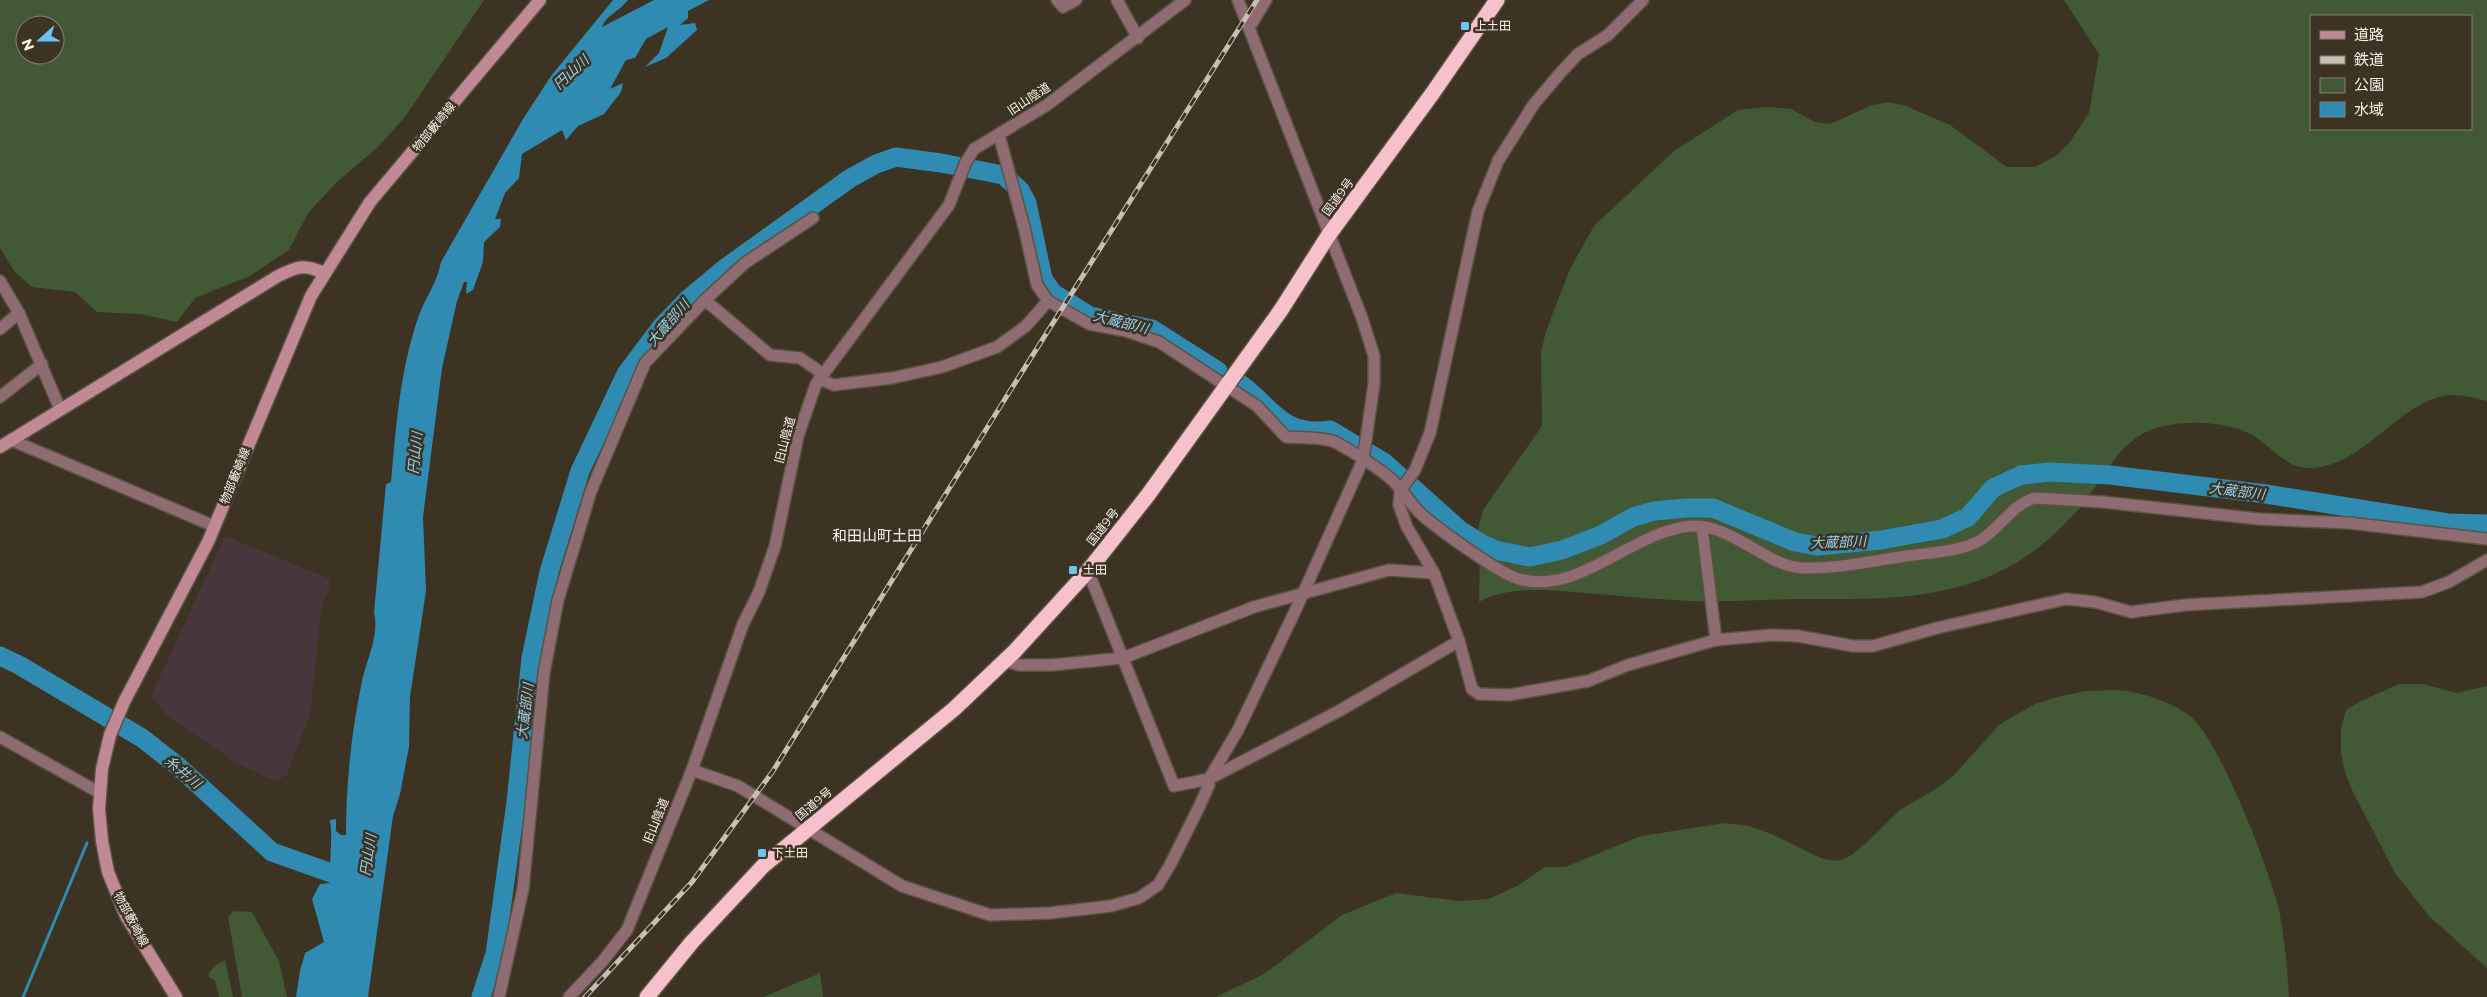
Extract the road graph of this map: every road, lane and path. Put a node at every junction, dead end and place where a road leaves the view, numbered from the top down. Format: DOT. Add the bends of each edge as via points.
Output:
graph roads {
  1 [pos="540,0"];
  2 [pos="1057,0"];
  3 [pos="1076,0"];
  4 [pos="1117,0"];
  5 [pos="1185,0"];
  6 [pos="1238,0"];
  7 [pos="1266,0"];
  8 [pos="1497,0"];
  9 [pos="1643,0"];
  10 [pos="1249,28"];
  11 [pos="1138,38"];
  12 [pos="999,134"];
  13 [pos="813,218"];
  14 [pos="1328,236"];
  15 [pos="324,273"];
  16 [pos="0,281"];
  17 [pos="705,300"];
  18 [pos="1048,301"];
  19 [pos="19,313"];
  20 [pos="0,329"];
  21 [pos="42,364"];
  22 [pos="821,376"];
  23 [pos="1226,384"];
  24 [pos="0,396"];
  25 [pos="60,409"];
  26 [pos="5,443"];
  27 [pos="1363,460"];
  28 [pos="1400,491"];
  29 [pos="214,526"];
  30 [pos="1702,527"];
  31 [pos="2487,539"];
  32 [pos="2487,560"];
  33 [pos="1088,571"];
  34 [pos="1434,573"];
  35 [pos="1303,595"];
  36 [pos="1716,640"];
  37 [pos="1459,641"];
  38 [pos="1123,658"];
  39 [pos="1005,661"];
  40 [pos="0,737"];
  41 [pos="692,770"];
  42 [pos="1209,779"];
  43 [pos="100,790"];
  44 [pos="807,829"];
  45 [pos="176,997"];
  46 [pos="499,997"];
  47 [pos="569,997"];
  48 [pos="647,997"];
  1 -- 15 [label="main road, 物部藪崎線" via="370,202"];
  2 -- 3 [label="street" via="1063,7"];
  4 -- 11 [label="street"];
  5 -- 11 [label="street, 旧山陰道"];
  6 -- 10 [label="street"];
  7 -- 10 [label="street"];
  8 -- 14 [label="highway, 国道9号"];
  9 -- 28 [label="street" via="1608,35 1578,54 1562,71 1534,104 1498,161 1478,211 1430,433 1415,470"];
  10 -- 14 [label="street"];
  11 -- 12 [label="street, 旧山陰道" via="1047,105"];
  12 -- 18 [label="street" via="1037,285"];
  12 -- 22 [label="street, 旧山陰道" via="974,150 949,205"];
  13 -- 17 [label="street" via="745,263"];
  14 -- 23 [label="highway, 国道9号" via="1281,310"];
  14 -- 27 [label="street" via="1374,356 1374,384"];
  15 -- 25 [label="main road" via="310,266 295,267"];
  15 -- 29 [label="main road, 物部藪崎線" via="303,313"];
  16 -- 19 [label="street"];
  17 -- 22 [label="street" via="770,355 800,358"];
  17 -- 46 [label="street" via="645,363 591,491 561,590 544,673 523,889"];
  18 -- 22 [label="street" via="1026,326 998,347 942,367 892,378 834,385"];
  18 -- 23 [label="street" via="1089,324 1159,342"];
  19 -- 20 [label="street"];
  19 -- 21 [label="street"];
  21 -- 24 [label="street"];
  21 -- 25 [label="street"];
  22 -- 41 [label="street, 旧山陰道" via="798,436 775,546 759,592 743,624"];
  23 -- 27 [label="street" via="1257,406 1286,437 1332,442"];
  23 -- 33 [label="highway, 国道9号" via="1148,495"];
  25 -- 26 [label="main road"];
  26 -- 29 [label="street"];
  27 -- 28 [label="street" via="1391,479"];
  27 -- 35 [label="street"];
  28 -- 30 [label="street" via="1421,514 1474,552 1515,578 1537,581 1558,580 1670,530"];
  28 -- 34 [label="street" via="1399,505 1407,527"];
  29 -- 43 [label="main road, 物部藪崎線" via="124,702 108,743"];
  30 -- 31 [label="street" via="1726,533 1799,568 1829,568 1957,549 1989,534 2027,500 2041,498 2259,519 2349,523"];
  30 -- 36 [label="street"];
  32 -- 36 [label="street" via="2449,582 2422,592 2185,605 2130,612 2095,602 2066,599 1873,646 1772,635"];
  33 -- 38 [label="street"];
  33 -- 39 [label="highway, 国道9号"];
  34 -- 35 [label="street" via="1389,570"];
  34 -- 37 [label="street"];
  35 -- 38 [label="street" via="1254,607"];
  35 -- 42 [label="street" via="1238,730"];
  36 -- 37 [label="street" via="1588,681 1509,694 1479,694 1472,689"];
  37 -- 42 [label="street" via="1339,711"];
  38 -- 39 [label="street" via="1052,665 1018,665"];
  38 -- 42 [label="street" via="1174,786"];
  39 -- 44 [label="highway, 国道9号" via="954,709"];
  40 -- 43 [label="street"];
  41 -- 44 [label="street" via="738,786"];
  41 -- 47 [label="street, 旧山陰道" via="627,930"];
  42 -- 44 [label="street" via="1199,807 1158,885 1139,898 1111,906 990,915 902,886"];
  43 -- 45 [label="main road, 物部藪崎線" via="102,841 113,887 126,916"];
  44 -- 48 [label="highway, 国道9号" via="763,866 732,898"];
}
